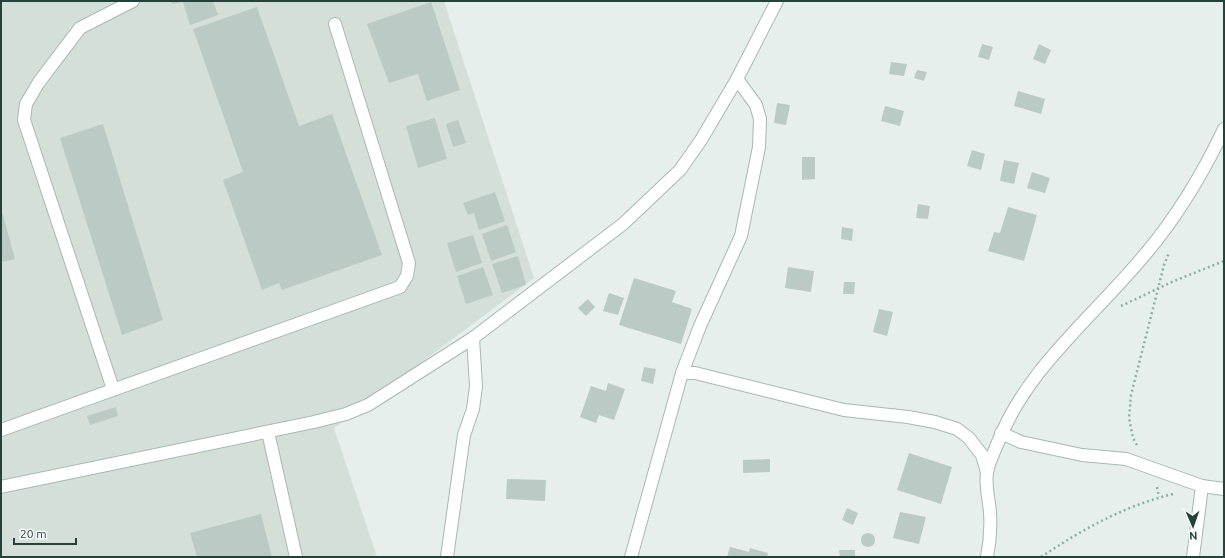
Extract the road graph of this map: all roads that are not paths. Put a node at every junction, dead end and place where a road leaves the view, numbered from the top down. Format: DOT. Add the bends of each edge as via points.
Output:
graph roads {
  1 [pos="133,1"];
  2 [pos="777,1"];
  3 [pos="335,24"];
  4 [pos="737,79"];
  5 [pos="1224,130"];
  6 [pos="473,338"];
  7 [pos="682,373"];
  8 [pos="113,390"];
  9 [pos="1,430"];
  10 [pos="268,432"];
  11 [pos="1001,433"];
  12 [pos="987,472"];
  13 [pos="1202,486"];
  14 [pos="1,487"];
  15 [pos="1224,489"];
  16 [pos="296,557"];
  17 [pos="447,557"];
  18 [pos="631,557"];
  19 [pos="987,557"];
  20 [pos="1193,557"];
  1 -- 8 [label="street" via="80,28 39,82 26,104 24,120"];
  2 -- 4 [label="street"];
  3 -- 8 [label="street" via="409,263 407,276 400,287"];
  4 -- 6 [label="street" via="680,170 623,224"];
  4 -- 7 [label="street" via="756,105 760,119 759,147 740,236"];
  5 -- 11 [label="street" via="1202,172 1163,232 1124,279 1049,358 1024,391"];
  6 -- 10 [label="street" via="368,405 346,414"];
  6 -- 17 [label="street" via="476,386 473,409 464,435"];
  7 -- 12 [label="street" via="695,373 844,410 935,422 957,429 969,438 982,455"];
  7 -- 18 [label="street"];
  8 -- 9 [label="street"];
  10 -- 14 [label="street"];
  10 -- 16 [label="street"];
  11 -- 12 [label="street"];
  11 -- 13 [label="street" via="1020,442 1082,455 1126,459"];
  12 -- 19 [label="street" via="990,538"];
  13 -- 15 [label="street"];
  13 -- 20 [label="street"];
}
